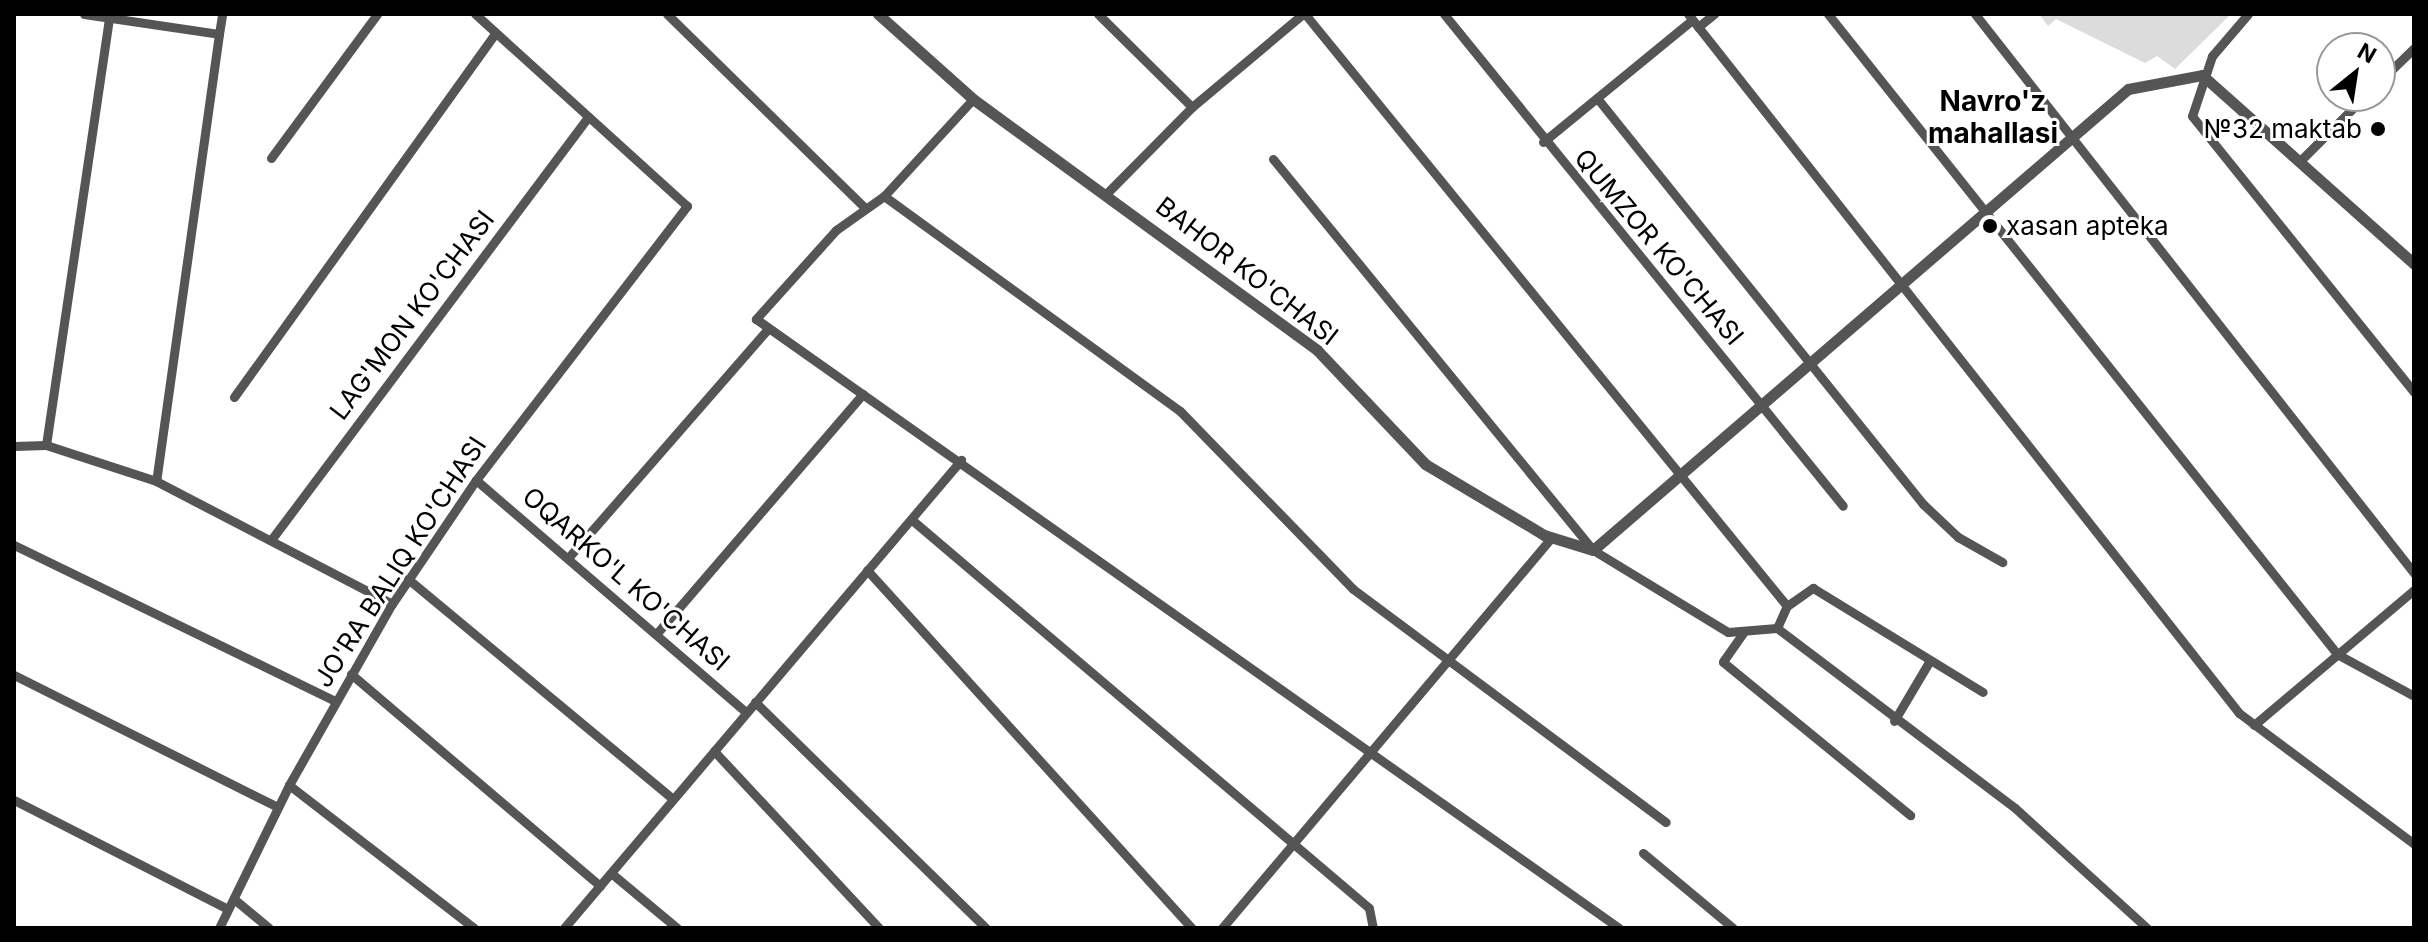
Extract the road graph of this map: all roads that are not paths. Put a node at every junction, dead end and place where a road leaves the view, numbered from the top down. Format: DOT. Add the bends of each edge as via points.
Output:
graph roads {
  1 [pos="84,14"];
  2 [pos="222,14"];
  3 [pos="377,14"];
  4 [pos="475,14"];
  5 [pos="667,14"];
  6 [pos="878,14"];
  7 [pos="1098,14"];
  8 [pos="1304,14"];
  9 [pos="1444,14"];
  10 [pos="1714,14"];
  11 [pos="1828,14"];
  12 [pos="1975,14"];
  13 [pos="2248,14"];
  14 [pos="110,16"];
  15 [pos="1693,20"];
  16 [pos="219,34"];
  17 [pos="495,34"];
  18 [pos="2414,48"];
  19 [pos="2396,65"];
  20 [pos="2202,75"];
  21 [pos="1597,98"];
  22 [pos="973,99"];
  23 [pos="1192,107"];
  24 [pos="2349,112"];
  25 [pos="588,117"];
  26 [pos="2072,135"];
  27 [pos="1543,142"];
  28 [pos="271,158"];
  29 [pos="1273,159"];
  30 [pos="2300,161"];
  31 [pos="1108,192"];
  32 [pos="884,196"];
  33 [pos="864,207"];
  34 [pos="1985,211"];
  35 [pos="2414,264"];
  36 [pos="1900,285"];
  37 [pos="767,330"];
  38 [pos="1811,362"];
  39 [pos="2414,392"];
  40 [pos="863,394"];
  41 [pos="234,397"];
  42 [pos="1762,405"];
  43 [pos="46,445"];
  44 [pos="14,446"];
  45 [pos="961,460"];
  46 [pos="1681,476"];
  47 [pos="476,480"];
  48 [pos="156,481"];
  49 [pos="1843,506"];
  50 [pos="912,520"];
  51 [pos="1552,537"];
  52 [pos="271,540"];
  53 [pos="14,545"];
  54 [pos="1593,550"];
  55 [pos="568,558"];
  56 [pos="2002,562"];
  57 [pos="867,570"];
  58 [pos="2414,573"];
  59 [pos="408,579"];
  60 [pos="2414,590"];
  61 [pos="392,604"];
  62 [pos="1787,606"];
  63 [pos="1777,628"];
  64 [pos="658,632"];
  65 [pos="1743,633"];
  66 [pos="2337,654"];
  67 [pos="1450,658"];
  68 [pos="1929,662"];
  69 [pos="351,674"];
  70 [pos="14,675"];
  71 [pos="1983,692"];
  72 [pos="2414,696"];
  73 [pos="335,701"];
  74 [pos="755,702"];
  75 [pos="746,712"];
  76 [pos="1894,721"];
  77 [pos="2254,725"];
  78 [pos="714,751"];
  79 [pos="1369,753"];
  80 [pos="289,785"];
  81 [pos="673,799"];
  82 [pos="14,800"];
  83 [pos="278,807"];
  84 [pos="1910,815"];
  85 [pos="1666,822"];
  86 [pos="2414,844"];
  87 [pos="1293,845"];
  88 [pos="1643,853"];
  89 [pos="611,873"];
  90 [pos="600,886"];
  91 [pos="234,899"];
  92 [pos="228,909"];
  93 [pos="219,928"];
  94 [pos="269,928"];
  95 [pos="474,928"];
  96 [pos="564,928"];
  97 [pos="677,928"];
  98 [pos="879,928"];
  99 [pos="986,928"];
  100 [pos="1192,928"];
  101 [pos="1222,928"];
  102 [pos="1373,928"];
  103 [pos="1619,928"];
  104 [pos="1733,928"];
  105 [pos="2147,928"];
  1 -- 14 [label="street"];
  2 -- 16 [label="street"];
  3 -- 28 [label="street"];
  4 -- 17 [label="street"];
  5 -- 33 [label="street"];
  6 -- 22 [label="street, BAHOR KO'CHASI"];
  7 -- 23 [label="street"];
  8 -- 23 [label="street"];
  8 -- 46 [label="street"];
  9 -- 27 [label="street, QUMZOR KO'CHASI"];
  10 -- 15 [label="street"];
  11 -- 34 [label="street"];
  12 -- 26 [label="street"];
  13 -- 20 [label="street"];
  14 -- 16 [label="street"];
  14 -- 43 [label="street"];
  15 -- 21 [label="street"];
  15 -- 36 [label="street"];
  16 -- 48 [label="street"];
  17 -- 25 [label="street"];
  17 -- 41 [label="street"];
  18 -- 19 [label="street"];
  20 -- 26 [label="street" via="2128,89"];
  20 -- 30 [label="street"];
  20 -- 39 [label="street" via="2192,116"];
  21 -- 27 [label="street"];
  21 -- 38 [label="street"];
  22 -- 31 [label="street, BAHOR KO'CHASI"];
  22 -- 32 [label="street"];
  23 -- 31 [label="street"];
  24 -- 30 [label="street"];
  25 -- 47 [label="street, JO'RA BALIQ KO'CHASI" via="687,206"];
  25 -- 52 [label="street, LAG'MON KO'CHASI"];
  26 -- 34 [label="street"];
  26 -- 58 [label="street"];
  27 -- 42 [label="street, QUMZOR KO'CHASI"];
  29 -- 54 [label="street"];
  30 -- 35 [label="street"];
  31 -- 51 [label="street, BAHOR KO'CHASI" via="1317,350 1425,464"];
  32 -- 33 [label="street"];
  32 -- 67 [label="street" via="1180,411 1353,589"];
  33 -- 37 [label="street" via="757,311"];
  34 -- 36 [label="street"];
  34 -- 66 [label="street"];
  36 -- 38 [label="street"];
  36 -- 77 [label="street"];
  37 -- 40 [label="street"];
  37 -- 55 [label="street"];
  38 -- 42 [label="street"];
  38 -- 56 [label="street" via="1923,504 1958,537"];
  40 -- 45 [label="street"];
  40 -- 64 [label="street"];
  42 -- 46 [label="street"];
  42 -- 49 [label="street, QUMZOR KO'CHASI"];
  43 -- 44 [label="street"];
  43 -- 48 [label="street"];
  45 -- 50 [label="street"];
  45 -- 79 [label="street"];
  46 -- 54 [label="street"];
  46 -- 62 [label="street"];
  47 -- 55 [label="street, OQARKO'L KO'CHASI"];
  47 -- 59 [label="street, JO'RA BALIQ KO'CHASI"];
  48 -- 52 [label="street"];
  50 -- 57 [label="street"];
  50 -- 87 [label="street"];
  51 -- 54 [label="street, BAHOR KO'CHASI"];
  51 -- 67 [label="street"];
  52 -- 61 [label="street"];
  53 -- 73 [label="street"];
  54 -- 65 [label="street" via="1728,632"];
  55 -- 64 [label="street, OQARKO'L KO'CHASI"];
  57 -- 74 [label="street"];
  57 -- 100 [label="street"];
  59 -- 61 [label="street, JO'RA BALIQ KO'CHASI"];
  59 -- 81 [label="street"];
  60 -- 66 [label="street"];
  61 -- 69 [label="street, JO'RA BALIQ KO'CHASI"];
  62 -- 63 [label="street"];
  62 -- 68 [label="street" via="1813,588"];
  63 -- 65 [label="street"];
  63 -- 76 [label="street"];
  64 -- 75 [label="street, OQARKO'L KO'CHASI"];
  65 -- 84 [label="street" via="1723,662"];
  66 -- 72 [label="street"];
  66 -- 77 [label="street"];
  67 -- 79 [label="street"];
  67 -- 85 [label="street"];
  68 -- 71 [label="street"];
  68 -- 76 [label="street"];
  69 -- 73 [label="street, JO'RA BALIQ KO'CHASI"];
  69 -- 90 [label="street"];
  70 -- 83 [label="street"];
  73 -- 80 [label="street, JO'RA BALIQ KO'CHASI"];
  74 -- 75 [label="street"];
  74 -- 99 [label="street"];
  75 -- 78 [label="street"];
  76 -- 105 [label="street" via="2015,808"];
  77 -- 86 [label="street"];
  78 -- 81 [label="street"];
  78 -- 98 [label="street"];
  79 -- 87 [label="street"];
  79 -- 103 [label="street"];
  80 -- 83 [label="street, JO'RA BALIQ KO'CHASI"];
  80 -- 95 [label="street"];
  81 -- 89 [label="street"];
  82 -- 92 [label="street"];
  83 -- 91 [label="street, JO'RA BALIQ KO'CHASI"];
  87 -- 101 [label="street"];
  87 -- 102 [label="street" via="1369,908"];
  88 -- 104 [label="street"];
  89 -- 90 [label="street"];
  89 -- 97 [label="street"];
  90 -- 96 [label="street"];
  91 -- 92 [label="street, JO'RA BALIQ KO'CHASI"];
  91 -- 94 [label="street"];
  92 -- 93 [label="street, JO'RA BALIQ KO'CHASI"];
}
